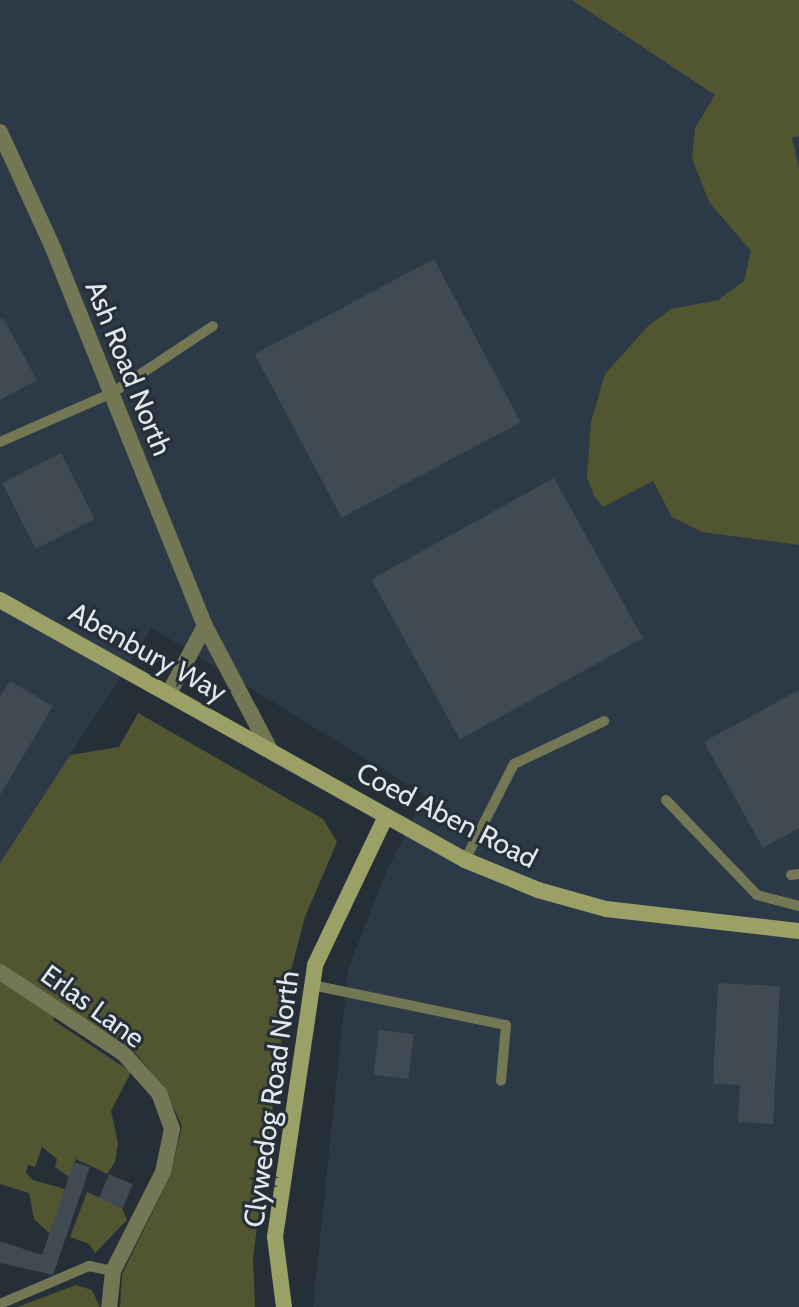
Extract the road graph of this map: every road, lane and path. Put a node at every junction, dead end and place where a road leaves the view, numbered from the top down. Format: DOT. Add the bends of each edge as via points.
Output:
graph roads {
  1 [pos="0,132"];
  2 [pos="213,326"];
  3 [pos="112,393"];
  4 [pos="0,442"];
  5 [pos="0,600"];
  6 [pos="205,626"];
  7 [pos="169,693"];
  8 [pos="604,721"];
  9 [pos="270,750"];
  10 [pos="666,800"];
  11 [pos="385,818"];
  12 [pos="465,860"];
  13 [pos="799,906"];
  14 [pos="799,931"];
  15 [pos="0,972"];
  16 [pos="312,985"];
  17 [pos="501,1081"];
  18 [pos="113,1271"];
  19 [pos="0,1304"];
  20 [pos="109,1307"];
  21 [pos="284,1307"];
  1 -- 3 [label="street, Ash Road North"];
  2 -- 3 [label="lane"];
  3 -- 4 [label="lane"];
  3 -- 6 [label="street, Ash Road North"];
  5 -- 7 [label="street, Abenbury Way"];
  6 -- 7 [label="street"];
  6 -- 9 [label="street, Ash Road North"];
  7 -- 9 [label="street, Abenbury Way"];
  8 -- 12 [label="lane" via="514,764"];
  9 -- 11 [label="street, Coed Aben Road"];
  10 -- 13 [label="lane" via="757,895"];
  11 -- 12 [label="street, Coed Aben Road"];
  11 -- 16 [label="street, Clywedog Road North" via="345,892"];
  12 -- 14 [label="street, Coed Aben Road" via="538,890 606,909"];
  15 -- 18 [label="street, Erlas Lane" via="123,1053 159,1093 172,1129 163,1172"];
  16 -- 17 [label="lane" via="506,1025"];
  16 -- 21 [label="street, Clywedog Road North" via="275,1237"];
  18 -- 19 [label="lane" via="89,1266"];
  18 -- 20 [label="street, Erlas Lane"];
}
